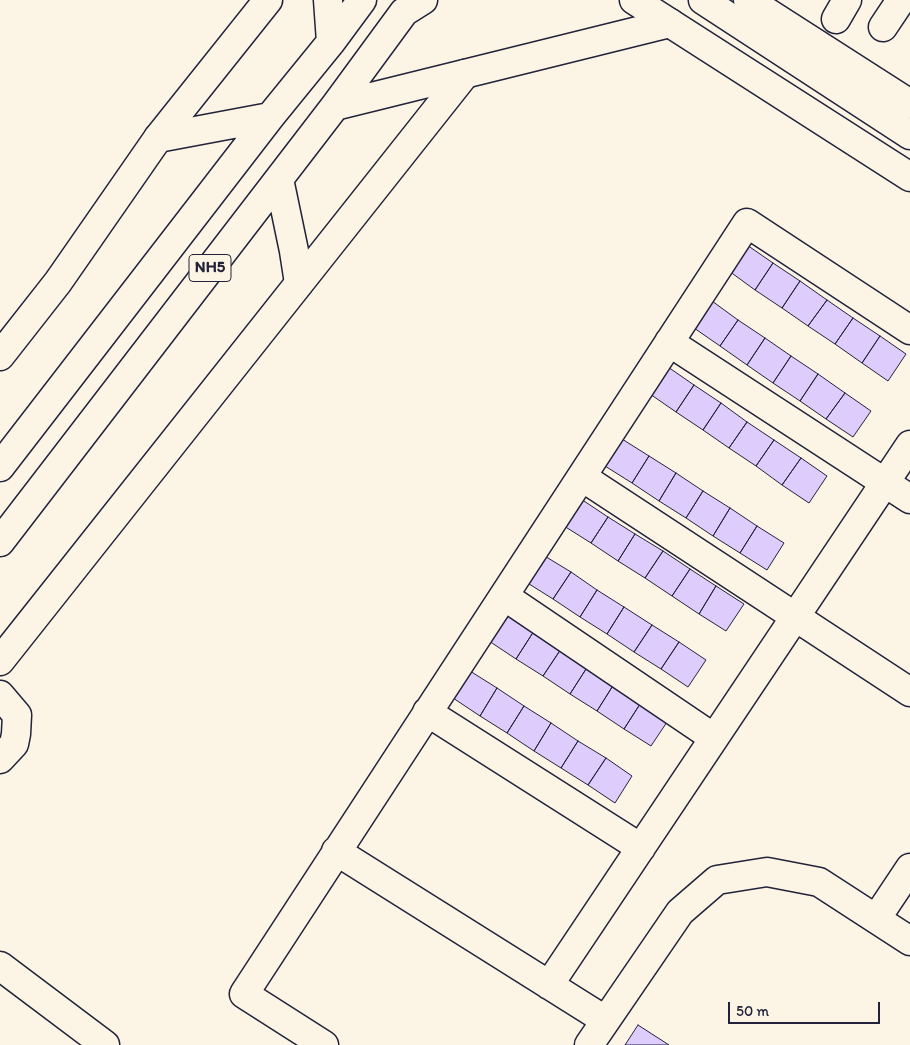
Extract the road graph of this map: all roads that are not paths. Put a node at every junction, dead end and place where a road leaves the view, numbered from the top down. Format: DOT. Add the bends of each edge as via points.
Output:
graph roads {
  1 [pos="268,0"];
  2 [pos="328,0"];
  3 [pos="362,0"];
  4 [pos="423,0"];
  5 [pos="634,0"];
  6 [pos="748,0"];
  7 [pos="901,0"];
  8 [pos="711,4"];
  9 [pos="670,23"];
  10 [pos="883,27"];
  11 [pos="331,42"];
  12 [pos="465,74"];
  13 [pos="910,104"];
  14 [pos="335,106"];
  15 [pos="270,116"];
  16 [pos="910,135"];
  17 [pos="158,138"];
  18 [pos="910,177"];
  19 [pos="279,179"];
  20 [pos="299,283"];
  21 [pos="910,330"];
  22 [pos="669,342"];
  23 [pos="0,356"];
  24 [pos="910,445"];
  25 [pos="0,467"];
  26 [pos="582,477"];
  27 [pos="884,482"];
  28 [pos="910,499"];
  29 [pos="0,542"];
  30 [pos="504,596"];
  31 [pos="796,616"];
  32 [pos="0,662"];
  33 [pos="910,692"];
  34 [pos="0,695"];
  35 [pos="427,712"];
  36 [pos="714,738"];
  37 [pos="0,759"];
  38 [pos="641,848"];
  39 [pos="336,851"];
  40 [pos="910,868"];
  41 [pos="876,919"];
  42 [pos="910,941"];
  43 [pos="0,966"];
  44 [pos="549,985"];
  45 [pos="605,1020"];
  46 [pos="104,1045"];
  47 [pos="324,1045"];
  48 [pos="588,1045"];
  1 -- 17 [label="main road"];
  2 -- 11 [label="main road"];
  3 -- 11 [label="main road, NH5"];
  4 -- 14 [label="main road, NH5" via="404,12"];
  5 -- 9 [label="main road"];
  6 -- 13 [label="main road"];
  7 -- 10 [label="main road"];
  8 -- 16 [label="main road"];
  9 -- 12 [label="main road"];
  9 -- 18 [label="main road"];
  11 -- 15 [label="main road, NH5"];
  12 -- 14 [label="main road"];
  12 -- 20 [label="main road"];
  14 -- 19 [label="main road, NH5"];
  15 -- 17 [label="main road"];
  15 -- 25 [label="main road, NH5"];
  17 -- 23 [label="main road" via="58,282"];
  19 -- 20 [label="main road"];
  19 -- 29 [label="main road, NH5"];
  20 -- 32 [label="main road"];
  21 -- 22 [label="main road" via="747,224"];
  22 -- 26 [label="main road"];
  22 -- 27 [label="main road"];
  24 -- 27 [label="main road"];
  26 -- 30 [label="main road"];
  26 -- 31 [label="main road"];
  27 -- 28 [label="main road"];
  27 -- 31 [label="main road"];
  30 -- 35 [label="main road"];
  30 -- 36 [label="main road"];
  31 -- 33 [label="main road"];
  31 -- 36 [label="main road"];
  34 -- 37 [label="main road" via="17,715 14,744"];
  35 -- 38 [label="main road"];
  35 -- 39 [label="main road"];
  36 -- 38 [label="main road"];
  38 -- 44 [label="main road"];
  39 -- 44 [label="main road"];
  39 -- 47 [label="main road" via="244,994"];
  40 -- 41 [label="main road"];
  41 -- 42 [label="main road"];
  41 -- 45 [label="main road" via="819,882 767,872 717,880 680,912"];
  43 -- 46 [label="main road"];
  44 -- 45 [label="main road"];
  45 -- 48 [label="main road"];
}
